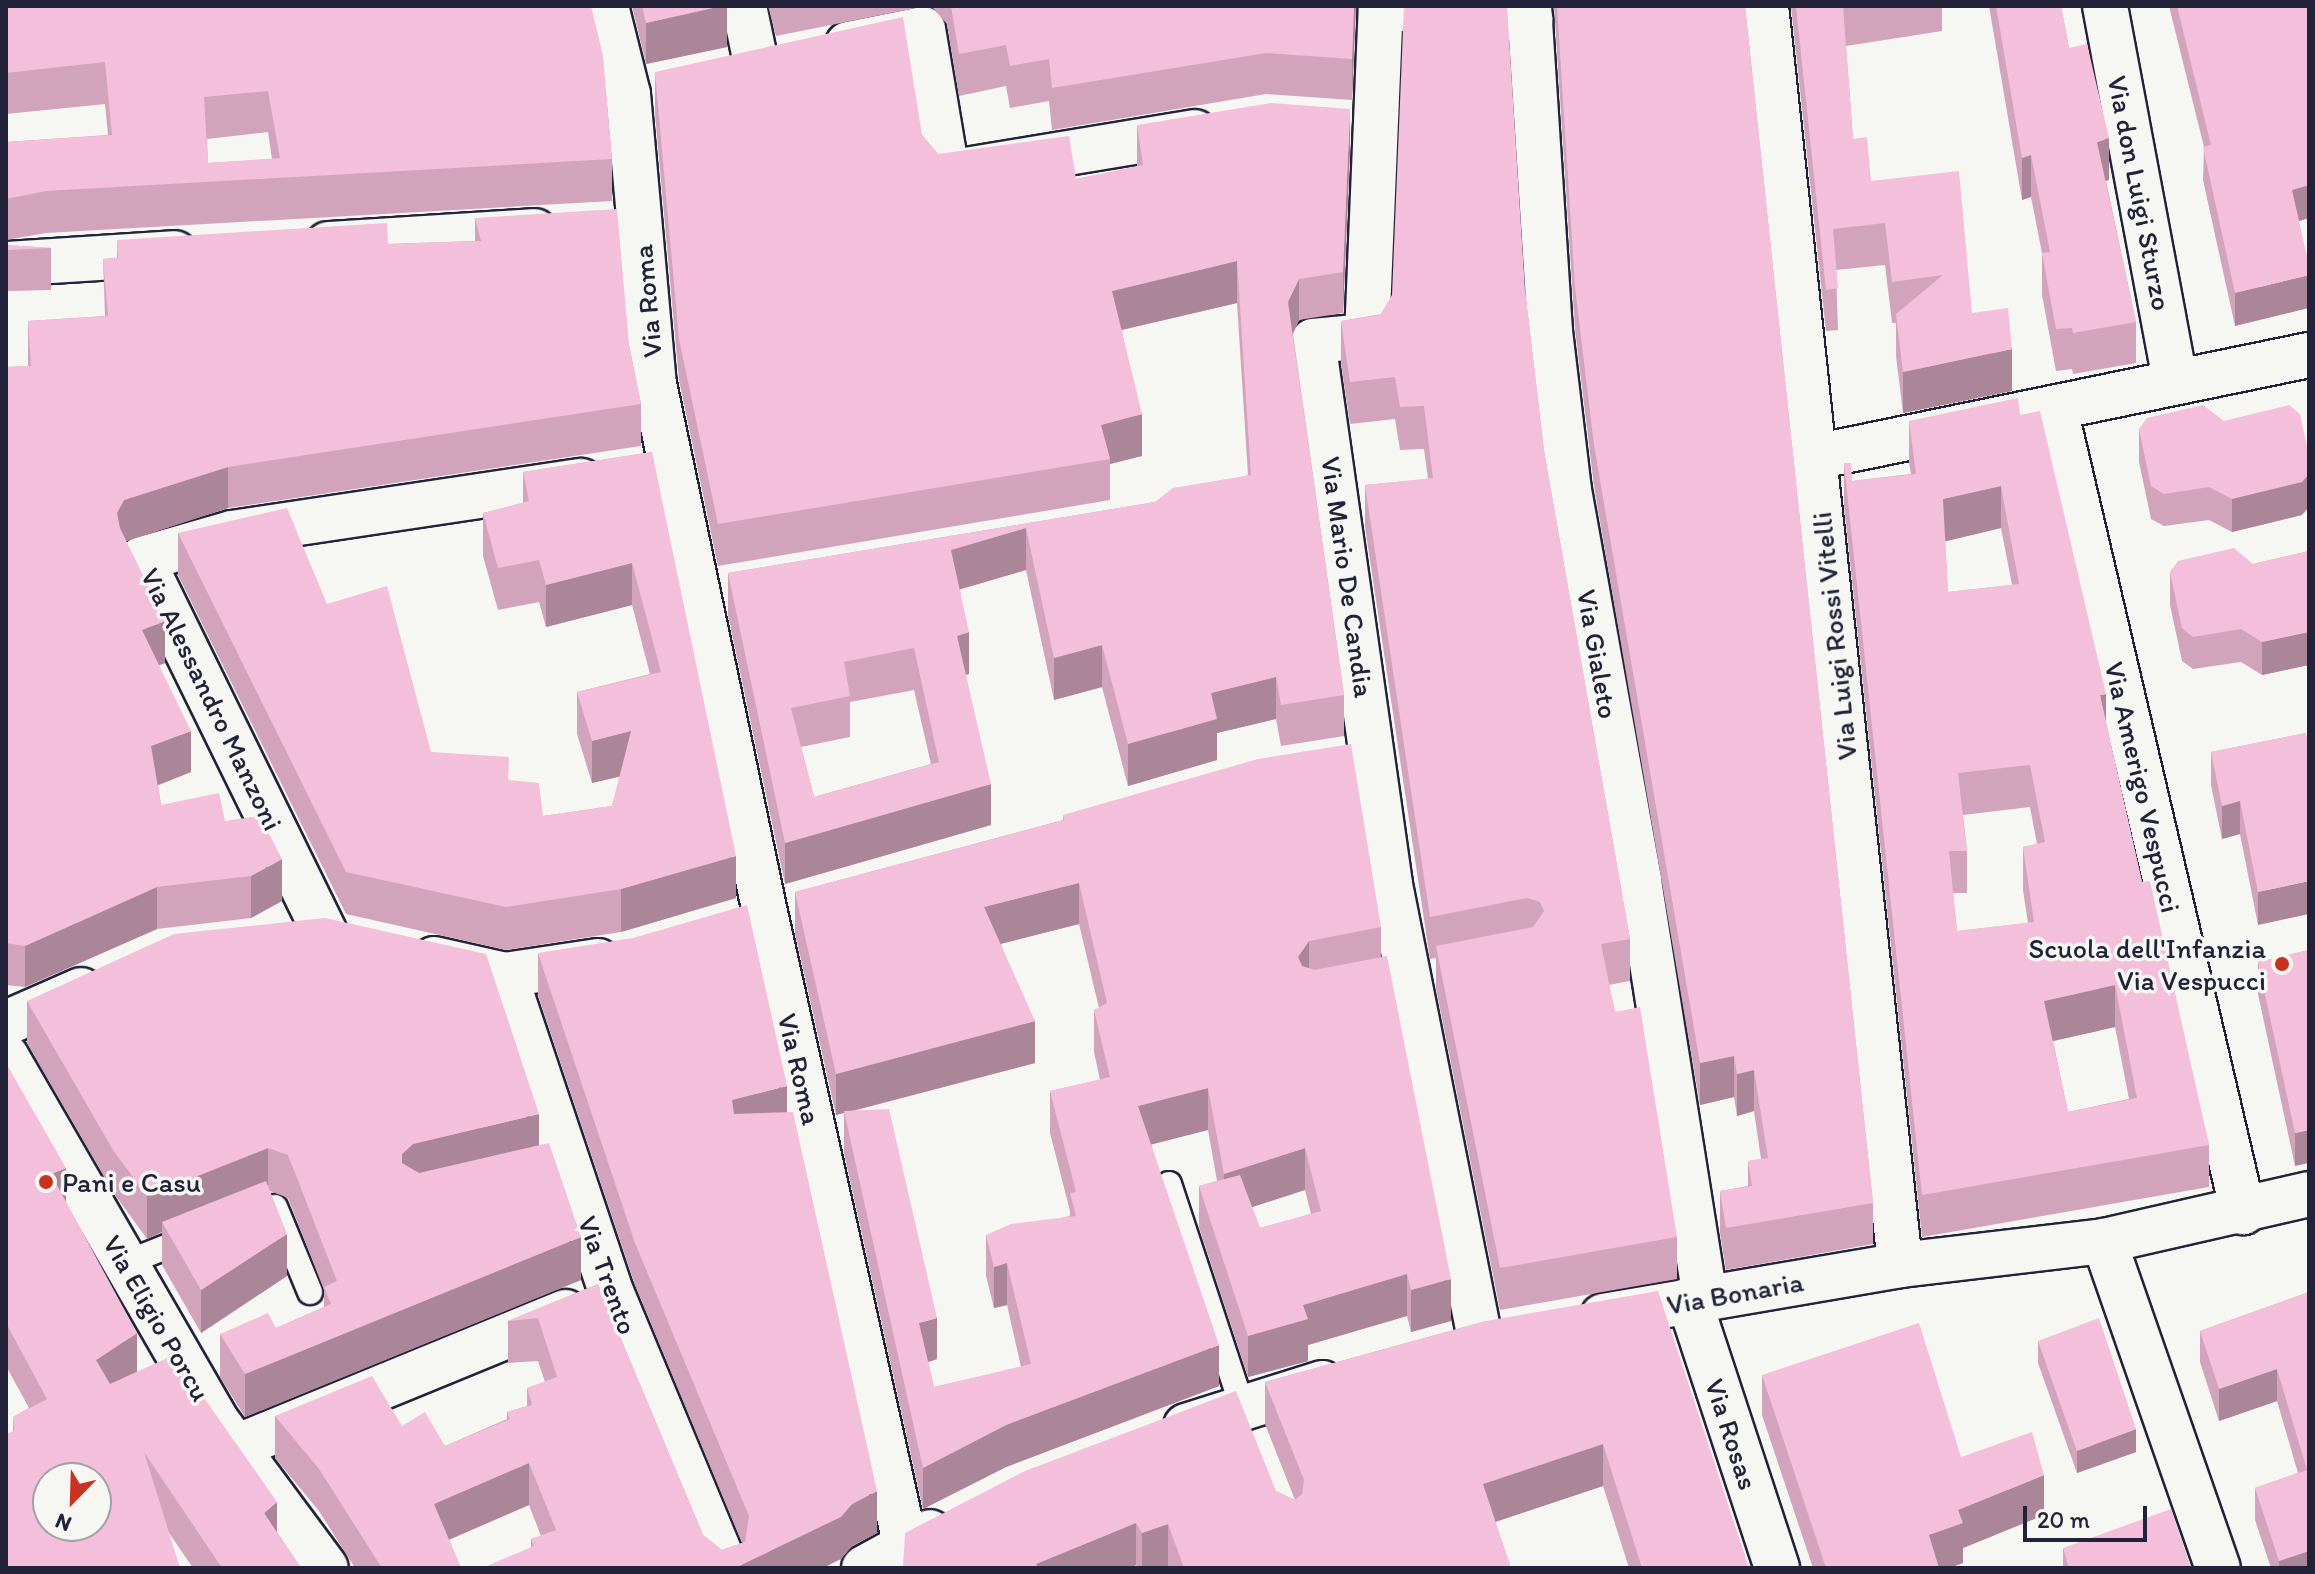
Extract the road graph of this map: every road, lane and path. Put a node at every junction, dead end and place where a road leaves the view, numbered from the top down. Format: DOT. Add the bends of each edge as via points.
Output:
graph roads {
  1 [pos="606,6"];
  2 [pos="744,6"];
  3 [pos="1766,6"];
  4 [pos="2105,6"];
  5 [pos="1530,13"];
  6 [pos="756,63"];
  7 [pos="713,74"];
  8 [pos="671,84"];
  9 [pos="628,94"];
  10 [pos="1328,123"];
  11 [pos="1239,124"];
  12 [pos="1372,127"];
  13 [pos="641,224"];
  14 [pos="292,246"];
  15 [pos="212,251"];
  16 [pos="6,264"];
  17 [pos="2309,355"];
  18 [pos="2175,380"];
  19 [pos="2055,409"];
  20 [pos="1815,457"];
  21 [pos="673,466"];
  22 [pos="1374,757"];
  23 [pos="1331,764"];
  24 [pos="810,900"];
  25 [pos="765,913"];
  26 [pos="723,926"];
  27 [pos="326,935"];
  28 [pos="279,940"];
  29 [pos="640,952"];
  30 [pos="125,971"];
  31 [pos="505,975"];
  32 [pos="6,1023"];
  33 [pos="6,1056"];
  34 [pos="1169,1184"];
  35 [pos="2309,1194"];
  36 [pos="2243,1212"];
  37 [pos="244,1216"];
  38 [pos="215,1228"];
  39 [pos="2104,1241"];
  40 [pos="126,1263"];
  41 [pos="1900,1265"];
  42 [pos="310,1292"];
  43 [pos="612,1294"];
  44 [pos="1697,1299"];
  45 [pos="1569,1322"];
  46 [pos="1525,1331"];
  47 [pos="1480,1339"];
  48 [pos="1435,1351"];
  49 [pos="1361,1372"];
  50 [pos="1241,1405"];
  51 [pos="1142,1443"];
  52 [pos="1257,1446"];
  53 [pos="236,1447"];
  54 [pos="960,1517"];
  55 [pos="905,1543"];
  56 [pos="326,1568"];
  57 [pos="726,1568"];
  58 [pos="864,1568"];
  59 [pos="1777,1568"];
  60 [pos="2218,1568"];
  1 -- 9 [label="street, Via Roma"];
  2 -- 6 [label="street"];
  3 -- 20 [label="street, Via Luigi Rossi Vitelli"];
  4 -- 18 [label="street, Via don Luigi Sturzo"];
  5 -- 12 [label="street, Via Mario De Candia" via="1381,7"];
  5 -- 44 [label="street, Via Gialeto" via="1550,331 1569,490 1639,881"];
  6 -- 7 [label="street"];
  6 -- 11 [label="street" via="923,29 947,173"];
  8 -- 9 [label="street"];
  9 -- 13 [label="street, Via Roma"];
  10 -- 12 [label="street"];
  12 -- 22 [label="street, Via Mario De Candia" via="1367,336 1313,341"];
  13 -- 14 [label="street"];
  13 -- 21 [label="street, Via Roma" via="654,384"];
  15 -- 16 [label="street"];
  17 -- 18 [label="street"];
  18 -- 19 [label="street"];
  19 -- 20 [label="street"];
  19 -- 36 [label="street, Via Amerigo Vespucci"];
  20 -- 41 [label="street, Via Luigi Rossi Vitelli"];
  21 -- 25 [label="street, Via Roma" via="716,592"];
  21 -- 27 [label="street, Via Alessandro Manzoni" via="232,533 142,559"];
  22 -- 23 [label="street"];
  22 -- 47 [label="street, Via Mario De Candia"];
  24 -- 25 [label="street"];
  25 -- 26 [label="street"];
  25 -- 55 [label="street, Via Roma"];
  27 -- 28 [label="street"];
  27 -- 31 [label="street"];
  29 -- 31 [label="street"];
  30 -- 32 [label="street"];
  31 -- 43 [label="street, Via Trento" via="553,1168"];
  33 -- 40 [label="street, Via Eligio Porcu"];
  34 -- 50 [label="lane"];
  35 -- 36 [label="street, Via Bonaria"];
  36 -- 39 [label="street, Via Bonaria"];
  37 -- 42 [label="lane" via="274,1204"];
  38 -- 40 [label="lane"];
  39 -- 41 [label="street, Via Bonaria"];
  39 -- 60 [label="street"];
  40 -- 53 [label="street, Via Eligio Porcu"];
  41 -- 44 [label="street, Via Bonaria"];
  43 -- 53 [label="street"];
  43 -- 57 [label="street, Via Trento"];
  44 -- 45 [label="street, Via Bonaria"];
  44 -- 59 [label="street, Via Rosas"];
  46 -- 47 [label="street"];
  47 -- 48 [label="street"];
  49 -- 50 [label="street"];
  50 -- 51 [label="street"];
  50 -- 52 [label="lane"];
  53 -- 56 [label="street, Via Eligio Porcu"];
  54 -- 55 [label="street"];
  55 -- 58 [label="street"];
}
